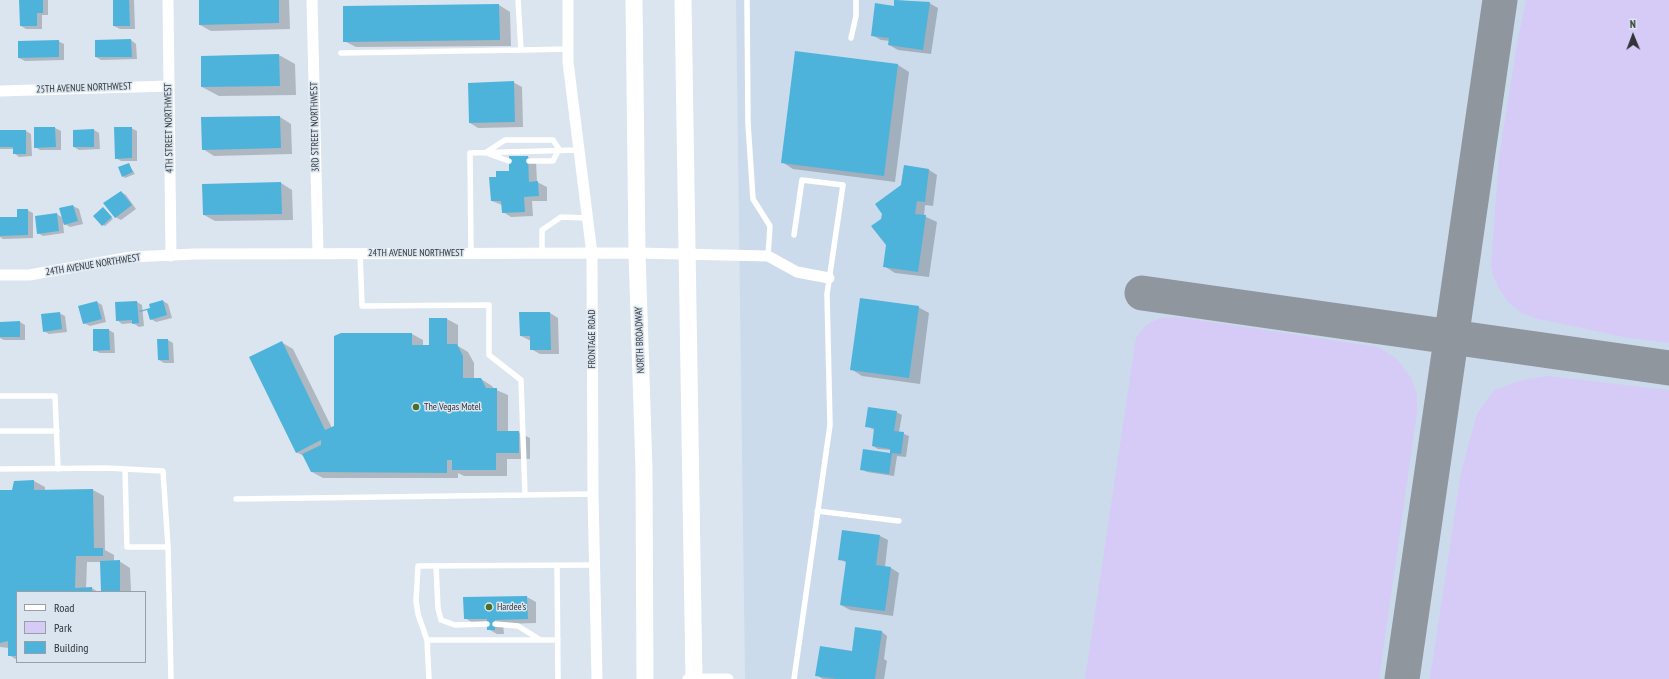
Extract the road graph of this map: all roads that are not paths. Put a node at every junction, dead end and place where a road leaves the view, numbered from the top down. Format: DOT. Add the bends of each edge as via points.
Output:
graph roads {
  1 [pos="168,0"];
  2 [pos="312,0"];
  3 [pos="518,0"];
  4 [pos="568,0"];
  5 [pos="634,0"];
  6 [pos="683,0"];
  7 [pos="748,0"];
  8 [pos="856,0"];
  9 [pos="851,38"];
  10 [pos="568,49"];
  11 [pos="521,50"];
  12 [pos="342,53"];
  13 [pos="169,86"];
  14 [pos="0,91"];
  15 [pos="559,149"];
  16 [pos="579,150"];
  17 [pos="485,153"];
  18 [pos="509,161"];
  19 [pos="528,161"];
  20 [pos="587,218"];
  21 [pos="794,235"];
  22 [pos="318,253"];
  23 [pos="360,253"];
  24 [pos="637,253"];
  25 [pos="471,254"];
  26 [pos="542,254"];
  27 [pos="592,254"];
  28 [pos="687,254"];
  29 [pos="171,256"];
  30 [pos="768,256"];
  31 [pos="0,275"];
  32 [pos="829,278"];
  33 [pos="0,396"];
  34 [pos="57,430"];
  35 [pos="0,431"];
  36 [pos="58,468"];
  37 [pos="0,469"];
  38 [pos="125,469"];
  39 [pos="593,494"];
  40 [pos="525,495"];
  41 [pos="236,499"];
  42 [pos="817,511"];
  43 [pos="899,521"];
  44 [pos="168,547"];
  45 [pos="595,564"];
  46 [pos="558,565"];
  47 [pos="436,566"];
  48 [pos="487,624"];
  49 [pos="495,624"];
  50 [pos="428,640"];
  51 [pos="540,640"];
  52 [pos="558,640"];
  53 [pos="171,679"];
  54 [pos="429,679"];
  55 [pos="558,679"];
  56 [pos="597,679"];
  57 [pos="645,679"];
  58 [pos="688,679"];
  59 [pos="694,679"];
  60 [pos="728,679"];
  61 [pos="794,679"];
  1 -- 13 [label="street, 4TH STREET NORTHWEST"];
  2 -- 22 [label="street, 3RD STREET NORTHWEST"];
  3 -- 11 [label="lane"];
  4 -- 10 [label="street, FRONTAGE ROAD"];
  5 -- 24 [label="main road, NORTH BROADWAY"];
  6 -- 28 [label="main road"];
  7 -- 30 [label="lane" via="748,123 753,199 770,226"];
  8 -- 9 [label="lane" via="856,16"];
  10 -- 11 [label="lane"];
  10 -- 16 [label="street, FRONTAGE ROAD"];
  11 -- 12 [label="lane"];
  13 -- 14 [label="street, 25TH AVENUE NORTHWEST"];
  13 -- 29 [label="street, 4TH STREET NORTHWEST"];
  15 -- 16 [label="lane"];
  15 -- 17 [label="lane"];
  15 -- 17 [label="lane" via="553,140 505,140"];
  15 -- 19 [label="lane" via="553,161"];
  16 -- 20 [label="street, FRONTAGE ROAD"];
  17 -- 18 [label="lane"];
  17 -- 25 [label="lane" via="470,153"];
  20 -- 26 [label="lane" via="561,217 542,230"];
  20 -- 27 [label="street, FRONTAGE ROAD"];
  21 -- 32 [label="lane" via="802,180 843,184"];
  22 -- 23 [label="street, 24TH AVENUE NORTHWEST"];
  22 -- 29 [label="street, 24TH AVENUE NORTHWEST"];
  23 -- 25 [label="street, 24TH AVENUE NORTHWEST"];
  23 -- 40 [label="lane" via="362,306 489,305 489,354 521,380"];
  24 -- 27 [label="street, 24TH AVENUE NORTHWEST"];
  24 -- 28 [label="street, 24TH AVENUE NORTHWEST"];
  24 -- 57 [label="main road, NORTH BROADWAY" via="644,469"];
  25 -- 26 [label="street, 24TH AVENUE NORTHWEST"];
  26 -- 27 [label="street, 24TH AVENUE NORTHWEST"];
  27 -- 39 [label="street, FRONTAGE ROAD"];
  28 -- 30 [label="street, 24TH AVENUE NORTHWEST"];
  28 -- 59 [label="main road"];
  29 -- 31 [label="street, 24TH AVENUE NORTHWEST" via="132,257 29,275"];
  30 -- 32 [label="street, 24TH AVENUE NORTHWEST" via="797,272"];
  32 -- 42 [label="lane" via="827,294 830,425"];
  33 -- 34 [label="lane" via="55,396"];
  34 -- 35 [label="lane"];
  34 -- 36 [label="lane"];
  36 -- 37 [label="lane"];
  36 -- 38 [label="lane"];
  38 -- 44 [label="lane" via="163,471"];
  38 -- 44 [label="lane" via="127,547"];
  39 -- 40 [label="lane"];
  39 -- 45 [label="street, FRONTAGE ROAD"];
  40 -- 41 [label="lane"];
  42 -- 43 [label="lane"];
  42 -- 61 [label="lane"];
  44 -- 53 [label="lane"];
  45 -- 46 [label="lane"];
  45 -- 56 [label="street, FRONTAGE ROAD"];
  46 -- 47 [label="lane"];
  46 -- 52 [label="lane"];
  47 -- 48 [label="lane" via="441,620 455,625"];
  47 -- 50 [label="lane" via="418,566 416,601"];
  49 -- 51 [label="lane" via="518,626"];
  50 -- 51 [label="lane"];
  50 -- 54 [label="lane"];
  51 -- 52 [label="lane"];
  52 -- 55 [label="lane"];
  58 -- 59 [label="street"];
  59 -- 60 [label="street"];
}
